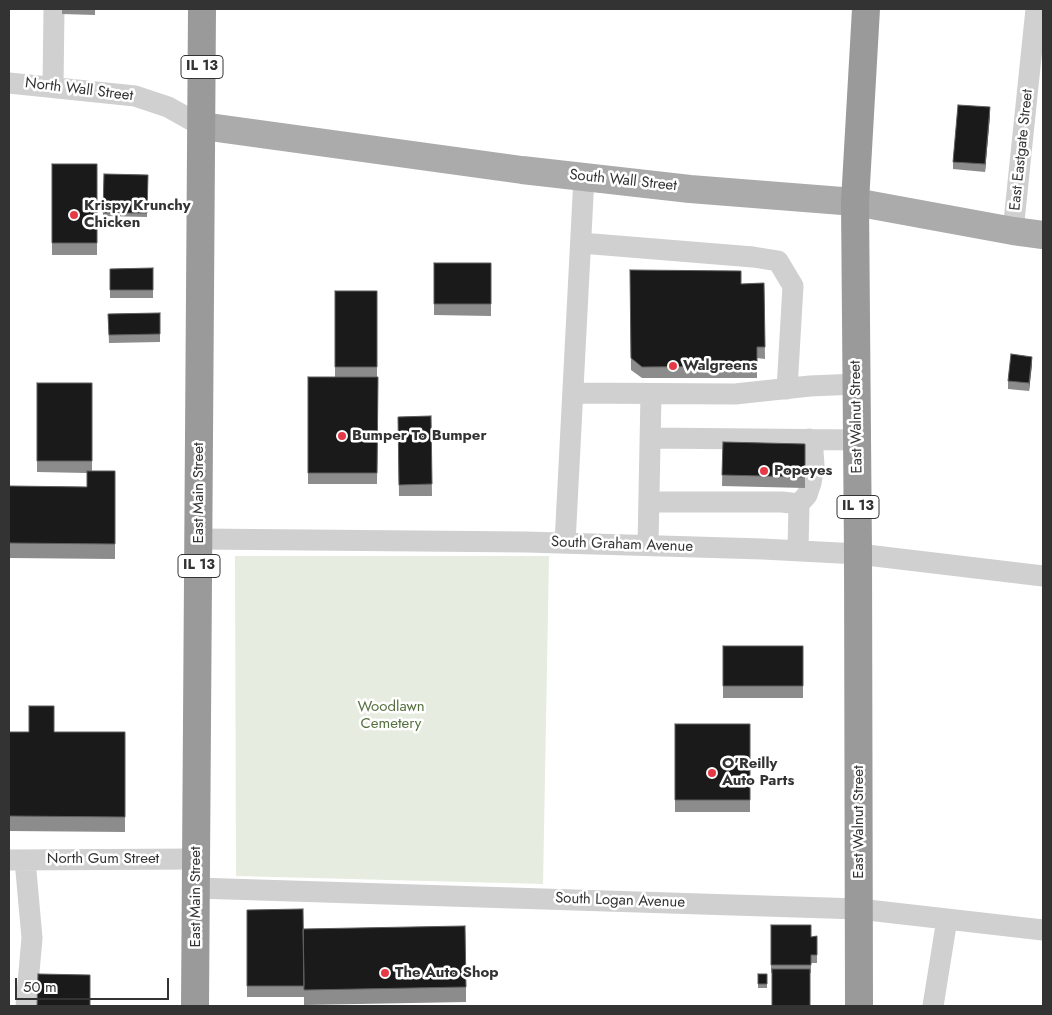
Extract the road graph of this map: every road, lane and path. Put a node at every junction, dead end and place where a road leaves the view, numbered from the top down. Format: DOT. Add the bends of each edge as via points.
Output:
graph roads {
  1 [pos="54,9"];
  2 [pos="202,9"];
  3 [pos="866,9"];
  4 [pos="1036,9"];
  5 [pos="9,83"];
  6 [pos="53,87"];
  7 [pos="202,126"];
  8 [pos="584,177"];
  9 [pos="855,202"];
  10 [pos="1014,231"];
  11 [pos="1043,235"];
  12 [pos="581,243"];
  13 [pos="857,384"];
  14 [pos="787,389"];
  15 [pos="573,393"];
  16 [pos="651,394"];
  17 [pos="650,438"];
  18 [pos="810,440"];
  19 [pos="858,440"];
  20 [pos="803,499"];
  21 [pos="649,502"];
  22 [pos="199,539"];
  23 [pos="565,543"];
  24 [pos="648,546"];
  25 [pos="798,551"];
  26 [pos="858,554"];
  27 [pos="1043,576"];
  28 [pos="196,859"];
  29 [pos="17,860"];
  30 [pos="196,888"];
  31 [pos="859,909"];
  32 [pos="947,919"];
  33 [pos="1043,930"];
  34 [pos="26,1006"];
  35 [pos="195,1006"];
  36 [pos="859,1006"];
  37 [pos="933,1006"];
  1 -- 6 [label="street"];
  2 -- 7 [label="highway, East Main Street / IL 13"];
  3 -- 9 [label="highway, East Walnut Street / IL 13"];
  4 -- 10 [label="street, East Eastgate Street"];
  5 -- 6 [label="street, North Wall Street"];
  6 -- 7 [label="street, North Wall Street" via="135,96 168,107"];
  7 -- 8 [label="main road, South Wall Street"];
  7 -- 22 [label="highway, East Main Street / IL 13"];
  8 -- 9 [label="main road, South Wall Street"];
  8 -- 12 [label="street"];
  9 -- 10 [label="main road, South Wall Street"];
  9 -- 13 [label="highway, East Walnut Street / IL 13"];
  10 -- 11 [label="main road, South Wall Street"];
  12 -- 14 [label="street" via="778,261 793,286"];
  12 -- 15 [label="street"];
  13 -- 14 [label="street"];
  13 -- 19 [label="highway, East Walnut Street / IL 13"];
  14 -- 16 [label="street" via="736,394"];
  15 -- 16 [label="street"];
  15 -- 23 [label="street"];
  16 -- 17 [label="street"];
  17 -- 18 [label="street"];
  17 -- 21 [label="street"];
  18 -- 19 [label="street"];
  18 -- 20 [label="street" via="814,465 811,483"];
  19 -- 26 [label="highway, East Walnut Street / IL 13"];
  20 -- 21 [label="street" via="782,502"];
  20 -- 25 [label="street"];
  21 -- 24 [label="street"];
  22 -- 23 [label="street, South Graham Avenue"];
  22 -- 28 [label="highway, East Main Street / IL 13"];
  23 -- 24 [label="street, South Graham Avenue"];
  24 -- 25 [label="street, South Graham Avenue"];
  25 -- 26 [label="street, South Graham Avenue"];
  26 -- 27 [label="street, South Graham Avenue"];
  26 -- 31 [label="highway, East Walnut Street / IL 13"];
  28 -- 29 [label="street, North Gum Street"];
  28 -- 30 [label="highway, East Main Street / IL 13"];
  29 -- 34 [label="street" via="32,938"];
  30 -- 31 [label="street, South Logan Avenue"];
  30 -- 35 [label="highway, East Main Street / IL 13"];
  31 -- 32 [label="street, South Logan Avenue"];
  31 -- 36 [label="highway, East Walnut Street / IL 13"];
  32 -- 33 [label="street, South Logan Avenue"];
  32 -- 37 [label="street"];
}
